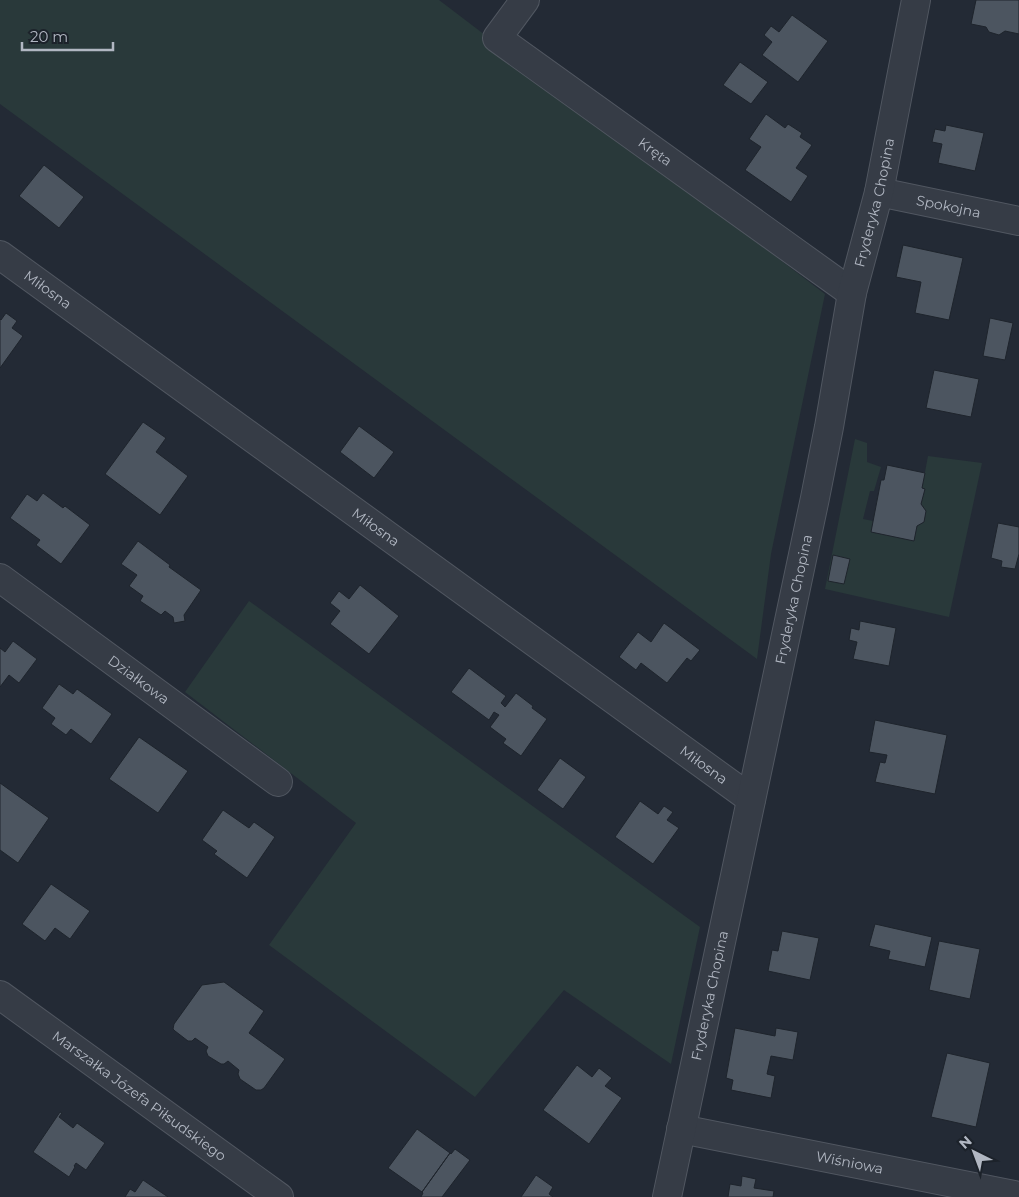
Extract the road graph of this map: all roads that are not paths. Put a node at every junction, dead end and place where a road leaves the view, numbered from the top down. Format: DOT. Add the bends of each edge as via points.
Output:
graph roads {
  1 [pos="525,0"];
  2 [pos="916,0"];
  3 [pos="879,192"];
  4 [pos="1019,221"];
  5 [pos="0,255"];
  6 [pos="852,293"];
  7 [pos="0,578"];
  8 [pos="278,782"];
  9 [pos="751,799"];
  10 [pos="0,995"];
  11 [pos="681,1129"];
  12 [pos="1019,1196"];
  13 [pos="279,1197"];
  14 [pos="667,1197"];
  1 -- 6 [label="street, Kręta" via="497,38"];
  2 -- 3 [label="street, Fryderyka Chopina"];
  3 -- 4 [label="street, Spokojna"];
  3 -- 6 [label="street, Fryderyka Chopina"];
  5 -- 9 [label="street, Miłosna"];
  6 -- 9 [label="street, Fryderyka Chopina" via="817,490"];
  7 -- 8 [label="street, Działkowa"];
  9 -- 11 [label="street, Fryderyka Chopina"];
  10 -- 13 [label="street, Marszałka Józefa Piłsudskiego"];
  11 -- 12 [label="street, Wiśniowa"];
  11 -- 14 [label="street, Fryderyka Chopina"];
}
